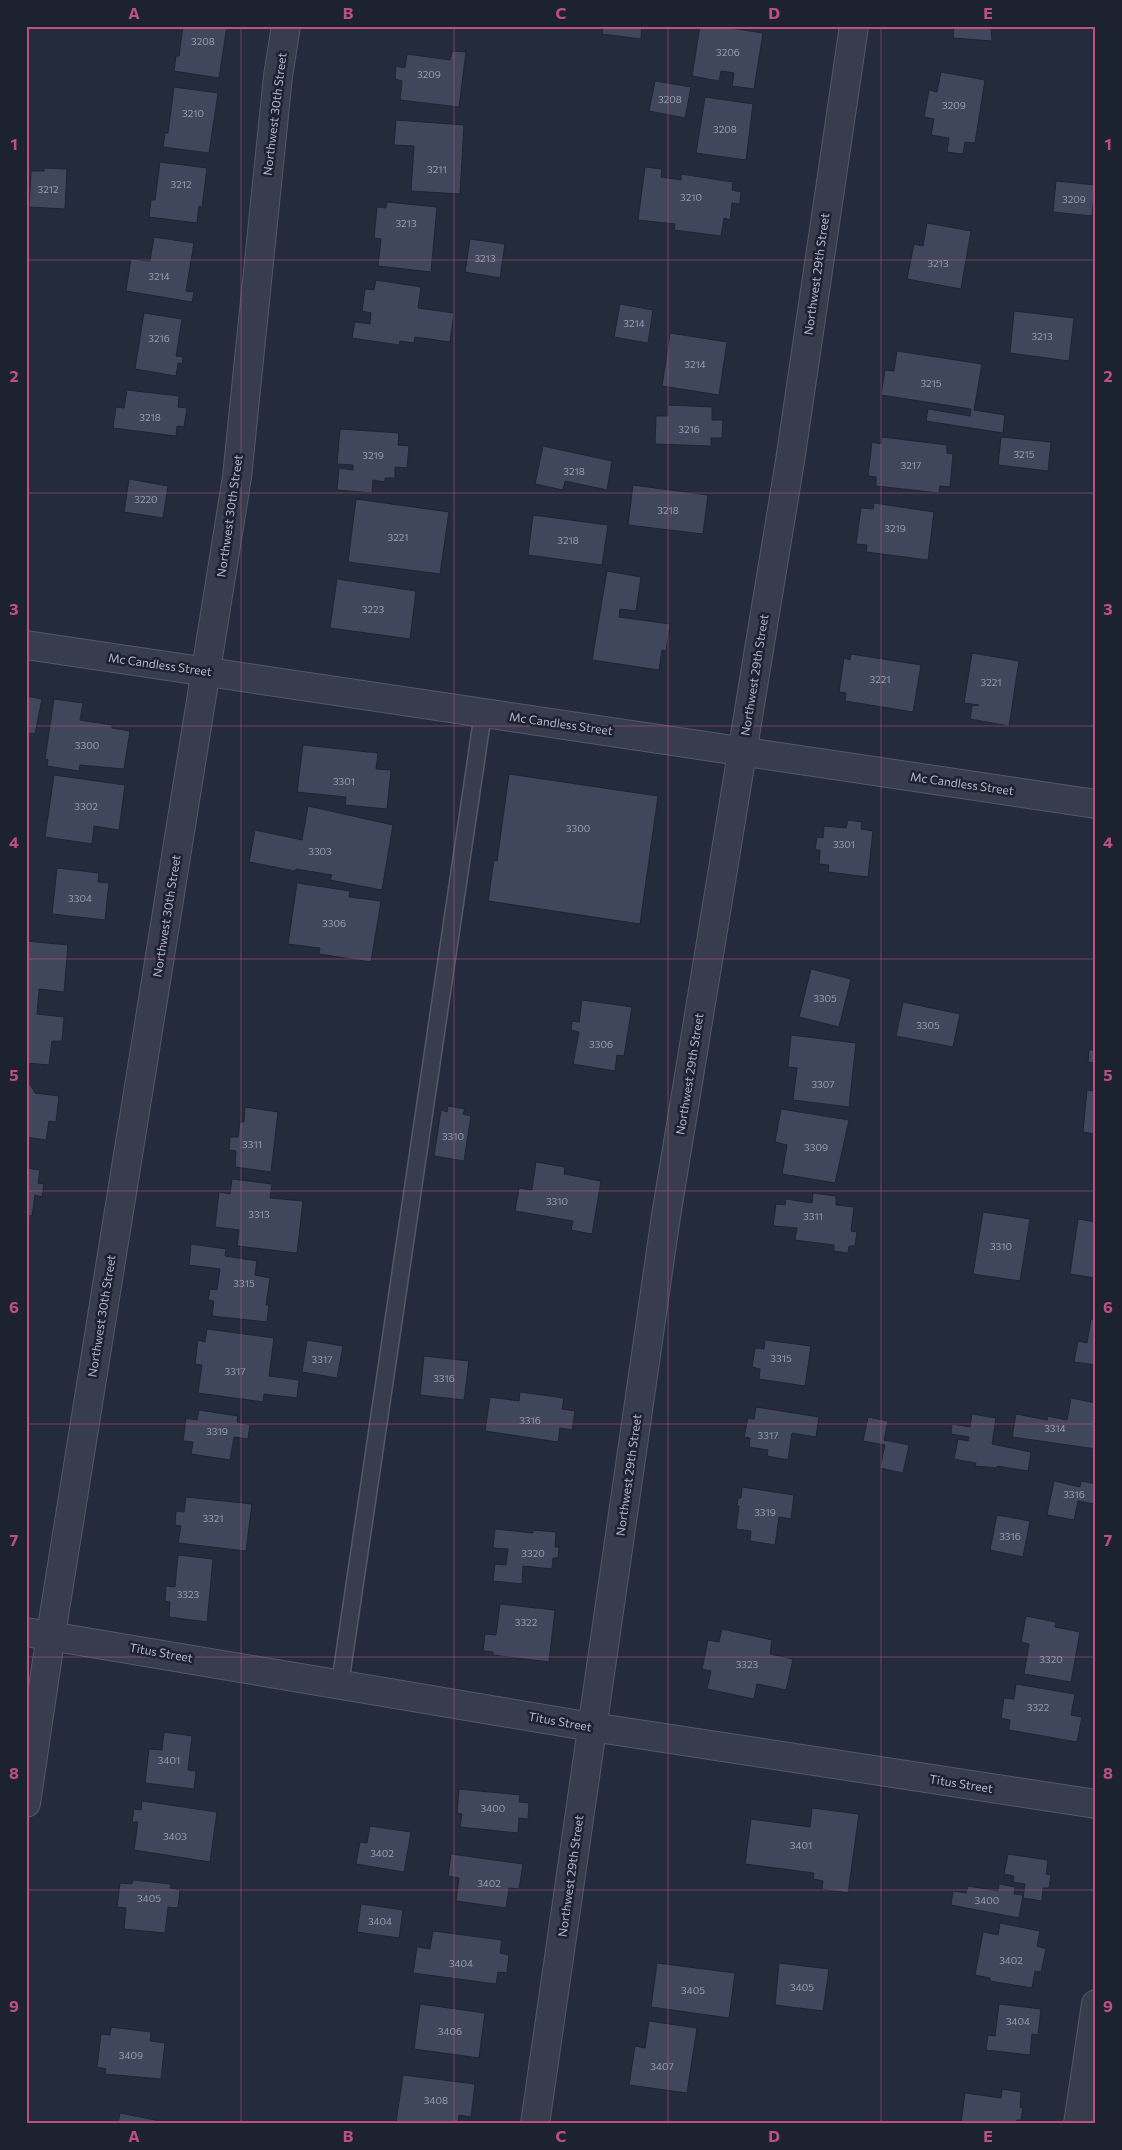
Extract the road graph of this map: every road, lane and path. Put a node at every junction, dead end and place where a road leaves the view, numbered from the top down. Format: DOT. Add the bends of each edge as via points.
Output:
graph roads {
  1 [pos="286,26"];
  2 [pos="854,26"];
  3 [pos="26,645"];
  4 [pos="206,672"];
  5 [pos="483,713"];
  6 [pos="742,751"];
  7 [pos="1096,804"];
  8 [pos="38,1633"];
  9 [pos="340,1684"];
  10 [pos="592,1727"];
  11 [pos="26,1803"];
  12 [pos="1096,1804"];
  13 [pos="1096,2004"];
  14 [pos="535,2124"];
  15 [pos="1078,2124"];
  1 -- 4 [label="street, Northwest 30th Street" via="278,76 237,476"];
  2 -- 6 [label="street, Northwest 29th Street" via="790,461"];
  3 -- 4 [label="street, Mc Candless Street"];
  4 -- 5 [label="street, Mc Candless Street"];
  4 -- 8 [label="street, Northwest 30th Street"];
  5 -- 6 [label="street, Mc Candless Street"];
  5 -- 9 [label="lane"];
  6 -- 7 [label="street, Mc Candless Street"];
  6 -- 10 [label="street, Northwest 29th Street" via="666,1216"];
  8 -- 9 [label="street, Titus Street"];
  8 -- 11 [label="street, Northwest 30th Street"];
  9 -- 10 [label="street, Titus Street"];
  10 -- 12 [label="street, Titus Street"];
  10 -- 14 [label="street, Northwest 29th Street"];
  13 -- 15 [label="street"];
}
